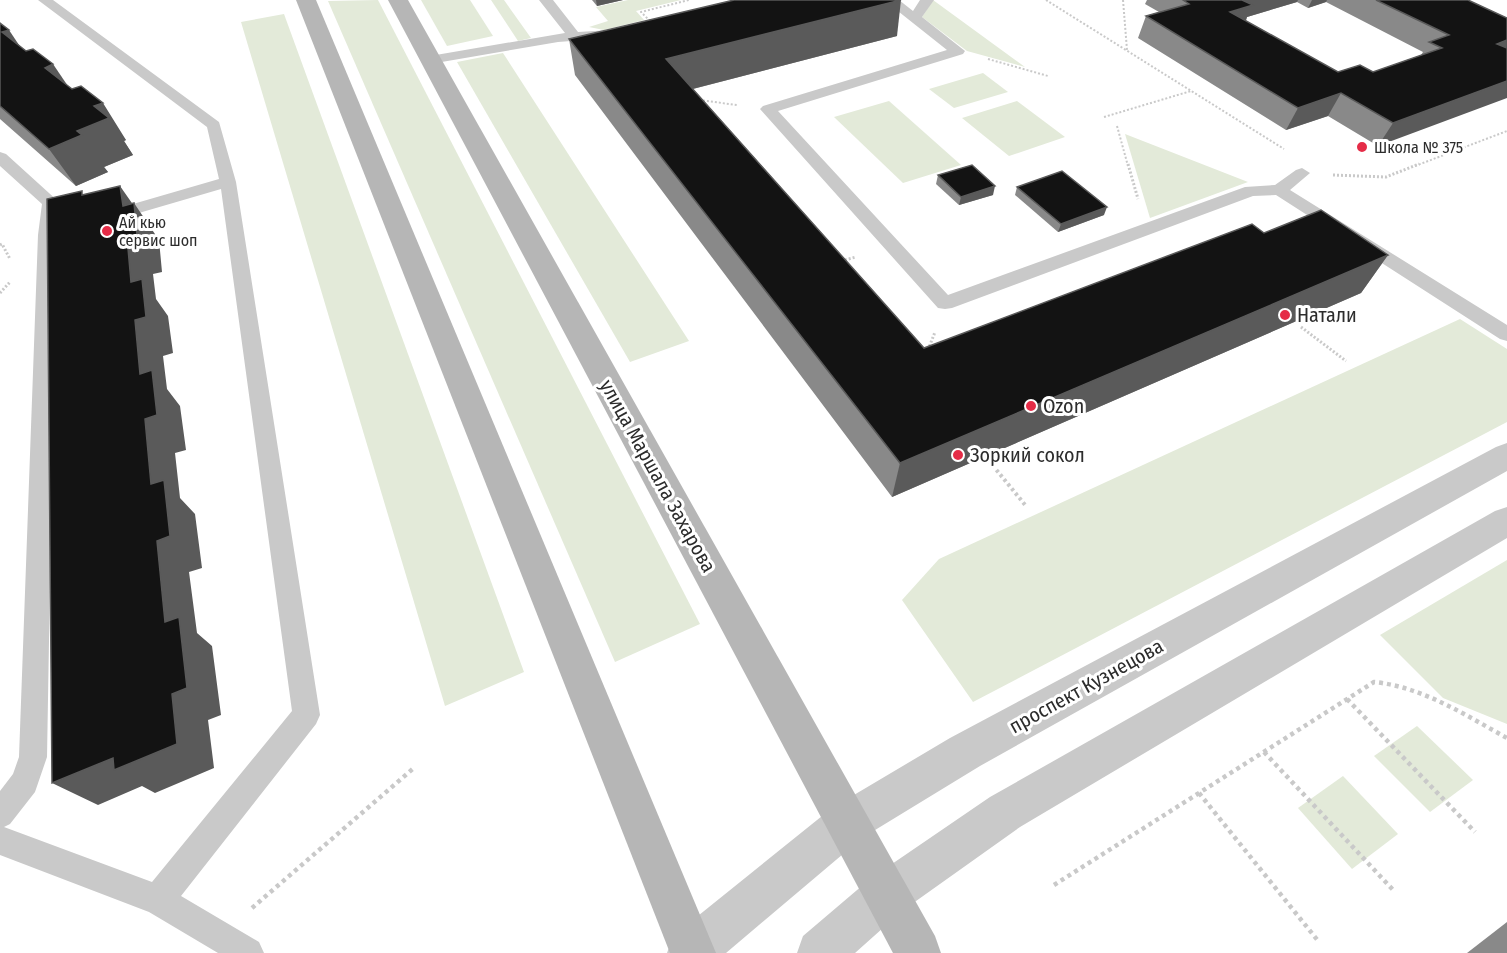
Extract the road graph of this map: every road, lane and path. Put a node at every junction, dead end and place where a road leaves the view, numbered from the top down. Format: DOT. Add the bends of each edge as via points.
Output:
graph roads {
  1 [pos="45,0"];
  2 [pos="306,0"];
  3 [pos="398,0"];
  4 [pos="546,0"];
  5 [pos="690,0"];
  6 [pos="891,0"];
  7 [pos="927,0"];
  8 [pos="1046,0"];
  9 [pos="1123,0"];
  10 [pos="915,18"];
  11 [pos="627,31"];
  12 [pos="611,34"];
  13 [pos="574,37"];
  14 [pos="958,51"];
  15 [pos="1127,51"];
  16 [pos="430,60"];
  17 [pos="1048,76"];
  18 [pos="1191,91"];
  19 [pos="691,99"];
  20 [pos="768,109"];
  21 [pos="1104,117"];
  22 [pos="1117,126"];
  23 [pos="1507,131"];
  24 [pos="1287,151"];
  25 [pos="0,157"];
  26 [pos="1302,173"];
  27 [pos="1325,175"];
  28 [pos="228,182"];
  29 [pos="1279,190"];
  30 [pos="92,222"];
  31 [pos="1162,224"];
  32 [pos="69,228"];
  33 [pos="47,235"];
  34 [pos="945,303"];
  35 [pos="1301,327"];
  36 [pos="1507,334"];
  37 [pos="927,354"];
  38 [pos="1346,361"];
  39 [pos="985,456"];
  40 [pos="1507,456"];
  41 [pos="1026,506"];
  42 [pos="1507,521"];
  43 [pos="1347,699"];
  44 [pos="1507,738"];
  45 [pos="1264,752"];
  46 [pos="415,767"];
  47 [pos="1199,793"];
  48 [pos="0,814"];
  49 [pos="847,823"];
  50 [pos="1475,832"];
  51 [pos="0,840"];
  52 [pos="1054,885"];
  53 [pos="1395,892"];
  54 [pos="886,895"];
  55 [pos="158,900"];
  56 [pos="220,936"];
  57 [pos="1318,942"];
  58 [pos="692,952"];
  59 [pos="248,953"];
  60 [pos="820,953"];
  61 [pos="918,953"];
  1 -- 28 [label="lane" via="213,125"];
  2 -- 58 [label="street"];
  3 -- 16 [label="street, улица Маршала Захарова"];
  4 -- 13 [label="lane"];
  5 -- 12 [label="path" via="641,12 650,21"];
  6 -- 10 [label="lane"];
  7 -- 10 [label="lane"];
  8 -- 15 [label="path"];
  9 -- 15 [label="path"];
  10 -- 14 [label="lane"];
  11 -- 12 [label="lane"];
  12 -- 13 [label="lane"];
  13 -- 16 [label="lane"];
  14 -- 17 [label="path"];
  14 -- 20 [label="lane"];
  15 -- 18 [label="path"];
  16 -- 49 [label="street, улица Маршала Захарова"];
  18 -- 21 [label="path"];
  18 -- 24 [label="path"];
  19 -- 20 [label="path"];
  20 -- 34 [label="lane"];
  22 -- 31 [label="path" via="1143,217"];
  23 -- 27 [label="path" via="1386,177"];
  25 -- 33 [label="lane" via="51,203"];
  26 -- 29 [label="lane"];
  28 -- 30 [label="lane"];
  28 -- 55 [label="lane" via="306,715"];
  29 -- 31 [label="lane" via="1251,191"];
  29 -- 36 [label="lane"];
  31 -- 34 [label="lane"];
  32 -- 33 [label="lane"];
  33 -- 48 [label="lane" via="33,757 25,782"];
  34 -- 37 [label="path"];
  35 -- 38 [label="path"];
  39 -- 41 [label="path"];
  40 -- 49 [label="street, проспект Кузнецова" via="965,752"];
  42 -- 54 [label="street" via="1005,812"];
  43 -- 44 [label="path" via="1374,682 1390,682"];
  43 -- 45 [label="path"];
  43 -- 50 [label="path"];
  45 -- 47 [label="path"];
  45 -- 53 [label="path"];
  46 -- 56 [label="path"];
  47 -- 52 [label="path"];
  47 -- 57 [label="path"];
  49 -- 54 [label="street, улица Маршала Захарова"];
  49 -- 58 [label="street, проспект Кузнецова"];
  51 -- 55 [label="lane"];
  54 -- 60 [label="street"];
  54 -- 61 [label="street, улица Маршала Захарова"];
  55 -- 56 [label="lane"];
  56 -- 59 [label="lane"];
}
